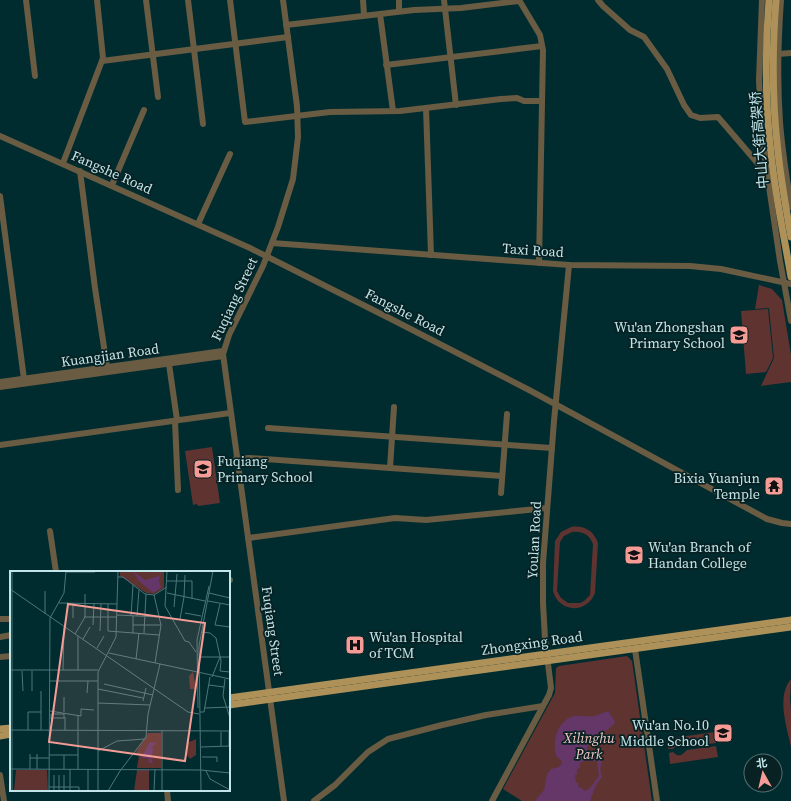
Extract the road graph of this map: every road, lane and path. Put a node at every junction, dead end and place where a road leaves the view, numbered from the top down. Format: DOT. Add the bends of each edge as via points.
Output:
graph roads {
  1 [pos="26,0"];
  2 [pos="97,0"];
  3 [pos="146,0"];
  4 [pos="188,0"];
  5 [pos="230,0"];
  6 [pos="283,0"];
  7 [pos="363,0"];
  8 [pos="399,0"];
  9 [pos="444,0"];
  10 [pos="598,0"];
  11 [pos="762,0"];
  12 [pos="769,0"];
  13 [pos="776,0"];
  14 [pos="781,0"];
  15 [pos="519,1"];
  16 [pos="444,8"];
  17 [pos="399,11"];
  18 [pos="380,14"];
  19 [pos="364,15"];
  20 [pos="286,25"];
  21 [pos="288,37"];
  22 [pos="235,44"];
  23 [pos="542,46"];
  24 [pos="194,49"];
  25 [pos="791,53"];
  26 [pos="153,54"];
  27 [pos="778,54"];
  28 [pos="450,57"];
  29 [pos="102,61"];
  30 [pos="386,65"];
  31 [pos="35,76"];
  32 [pos="158,97"];
  33 [pos="542,101"];
  34 [pos="456,105"];
  35 [pos="426,108"];
  36 [pos="144,110"];
  37 [pos="393,111"];
  38 [pos="297,115"];
  39 [pos="204,124"];
  40 [pos="0,136"];
  41 [pos="230,154"];
  42 [pos="63,163"];
  43 [pos="80,171"];
  44 [pos="767,175"];
  45 [pos="112,185"];
  46 [pos="0,196"];
  47 [pos="790,197"];
  48 [pos="791,207"];
  49 [pos="198,224"];
  50 [pos="791,237"];
  51 [pos="272,243"];
  52 [pos="431,255"];
  53 [pos="267,256"];
  54 [pos="539,263"];
  55 [pos="569,265"];
  56 [pos="791,277"];
  57 [pos="788,283"];
  58 [pos="791,321"];
  59 [pos="223,354"];
  60 [pos="169,364"];
  61 [pos="107,367"];
  62 [pos="24,379"];
  63 [pos="0,382"];
  64 [pos="0,387"];
  65 [pos="556,405"];
  66 [pos="394,407"];
  67 [pos="230,413"];
  68 [pos="507,414"];
  69 [pos="176,421"];
  70 [pos="268,428"];
  71 [pos="392,437"];
  72 [pos="0,445"];
  73 [pos="504,445"];
  74 [pos="552,448"];
  75 [pos="236,459"];
  76 [pos="390,468"];
  77 [pos="502,476"];
  78 [pos="178,490"];
  79 [pos="501,493"];
  80 [pos="548,508"];
  81 [pos="791,524"];
  82 [pos="50,530"];
  83 [pos="248,538"];
  84 [pos="56,571"];
  85 [pos="791,620"];
  86 [pos="791,627"];
  87 [pos="10,636"];
  88 [pos="0,637"];
  89 [pos="635,649"];
  90 [pos="10,656"];
  91 [pos="0,657"];
  92 [pos="547,657"];
  93 [pos="270,696"];
  94 [pos="230,698"];
  95 [pos="230,705"];
  96 [pos="543,706"];
  97 [pos="10,728"];
  98 [pos="0,729"];
  99 [pos="10,734"];
  100 [pos="0,736"];
  101 [pos="0,775"];
  102 [pos="167,791"];
  103 [pos="4,801"];
  104 [pos="168,801"];
  105 [pos="284,801"];
  106 [pos="314,801"];
  107 [pos="492,801"];
  108 [pos="657,801"];
  1 -- 31 [label="street"];
  2 -- 29 [label="street"];
  3 -- 26 [label="street"];
  4 -- 24 [label="street"];
  5 -- 22 [label="street"];
  6 -- 20 [label="street, Fuqiang Street"];
  7 -- 19 [label="street"];
  8 -- 17 [label="street"];
  9 -- 16 [label="street"];
  10 -- 44 [label="street" via="630,30 644,37 667,69 684,105 692,115 700,118 718,117"];
  11 -- 44 [label="street" via="759,80"];
  12 -- 56 [label="main road, 中山大街高架桥" via="766,64 769,131 775,186"];
  13 -- 50 [label="main road, 中山大街高架桥" via="773,63 776,131"];
  14 -- 27 [label="street"];
  15 -- 16 [label="street"];
  15 -- 23 [label="street" via="540,35"];
  16 -- 17 [label="street"];
  16 -- 28 [label="street"];
  17 -- 18 [label="street"];
  18 -- 19 [label="street"];
  18 -- 30 [label="street"];
  19 -- 20 [label="street"];
  20 -- 21 [label="street, Fuqiang Street"];
  21 -- 22 [label="street"];
  21 -- 38 [label="street, Fuqiang Street"];
  22 -- 24 [label="street"];
  22 -- 38 [label="street" via="245,122"];
  23 -- 28 [label="street"];
  23 -- 33 [label="street"];
  24 -- 26 [label="street"];
  24 -- 39 [label="street"];
  25 -- 27 [label="street"];
  26 -- 29 [label="street"];
  26 -- 32 [label="street"];
  27 -- 47 [label="street" via="780,123"];
  28 -- 30 [label="street"];
  28 -- 34 [label="street"];
  29 -- 42 [label="street"];
  30 -- 37 [label="street"];
  33 -- 34 [label="street" via="524,101 517,98"];
  33 -- 54 [label="street"];
  34 -- 35 [label="street"];
  35 -- 37 [label="street"];
  35 -- 52 [label="street"];
  36 -- 45 [label="street"];
  37 -- 38 [label="street"];
  38 -- 51 [label="street, Fuqiang Street" via="297,151 293,179"];
  40 -- 42 [label="street, Fangshe Road"];
  41 -- 49 [label="street"];
  42 -- 43 [label="street, Fangshe Road"];
  43 -- 45 [label="street, Fangshe Road"];
  43 -- 61 [label="street"];
  44 -- 57 [label="street"];
  45 -- 49 [label="street, Fangshe Road"];
  46 -- 62 [label="street"];
  47 -- 48 [label="street"];
  49 -- 53 [label="street, Fangshe Road"];
  51 -- 52 [label="street, Taxi Road"];
  51 -- 53 [label="street, Fuqiang Street"];
  52 -- 54 [label="street, Taxi Road"];
  53 -- 59 [label="street, Fuqiang Street" via="229,335"];
  53 -- 65 [label="street, Fangshe Road"];
  54 -- 55 [label="street, Taxi Road"];
  55 -- 57 [label="street, Taxi Road" via="690,266 721,269"];
  55 -- 65 [label="street, Youlan Road"];
  57 -- 58 [label="street"];
  59 -- 60 [label="street, Kuangjian Road"];
  59 -- 61 [label="street, Kuangjian Road"];
  59 -- 67 [label="street, Fuqiang Street"];
  60 -- 64 [label="street, Kuangjian Road"];
  60 -- 69 [label="street"];
  61 -- 62 [label="street, Kuangjian Road"];
  62 -- 63 [label="street, Kuangjian Road"];
  65 -- 74 [label="street, Youlan Road"];
  65 -- 81 [label="street, Fangshe Road" via="767,519"];
  66 -- 71 [label="street"];
  67 -- 69 [label="street"];
  67 -- 75 [label="street, Fuqiang Street"];
  68 -- 73 [label="street"];
  69 -- 72 [label="street"];
  69 -- 78 [label="street"];
  70 -- 71 [label="street"];
  71 -- 73 [label="street"];
  71 -- 76 [label="street"];
  73 -- 74 [label="street"];
  73 -- 77 [label="street"];
  74 -- 80 [label="street, Youlan Road"];
  75 -- 76 [label="street"];
  75 -- 83 [label="street, Fuqiang Street"];
  76 -- 77 [label="street"];
  77 -- 79 [label="street"];
  80 -- 83 [label="street" via="426,520 395,518"];
  80 -- 92 [label="street, Youlan Road" via="543,563"];
  82 -- 84 [label="street"];
  83 -- 93 [label="street, Fuqiang Street"];
  85 -- 92 [label="main road, Zhongxing Road"];
  86 -- 89 [label="main road, Zhongxing Road"];
  87 -- 88 [label="street"];
  89 -- 92 [label="main road, Zhongxing Road"];
  89 -- 108 [label="street"];
  90 -- 91 [label="street"];
  92 -- 93 [label="main road, Zhongxing Road"];
  92 -- 96 [label="street, Youlan Road" via="551,688"];
  93 -- 94 [label="main road, Zhongxing Road"];
  93 -- 95 [label="main road, Zhongxing Road"];
  93 -- 105 [label="street, Fuqiang Street"];
  96 -- 106 [label="street" via="486,715 388,739 368,752 335,785"];
  96 -- 107 [label="street, Youlan Road"];
  97 -- 98 [label="main road"];
  99 -- 100 [label="main road"];
  101 -- 103 [label="street"];
  102 -- 104 [label="street"];
}
